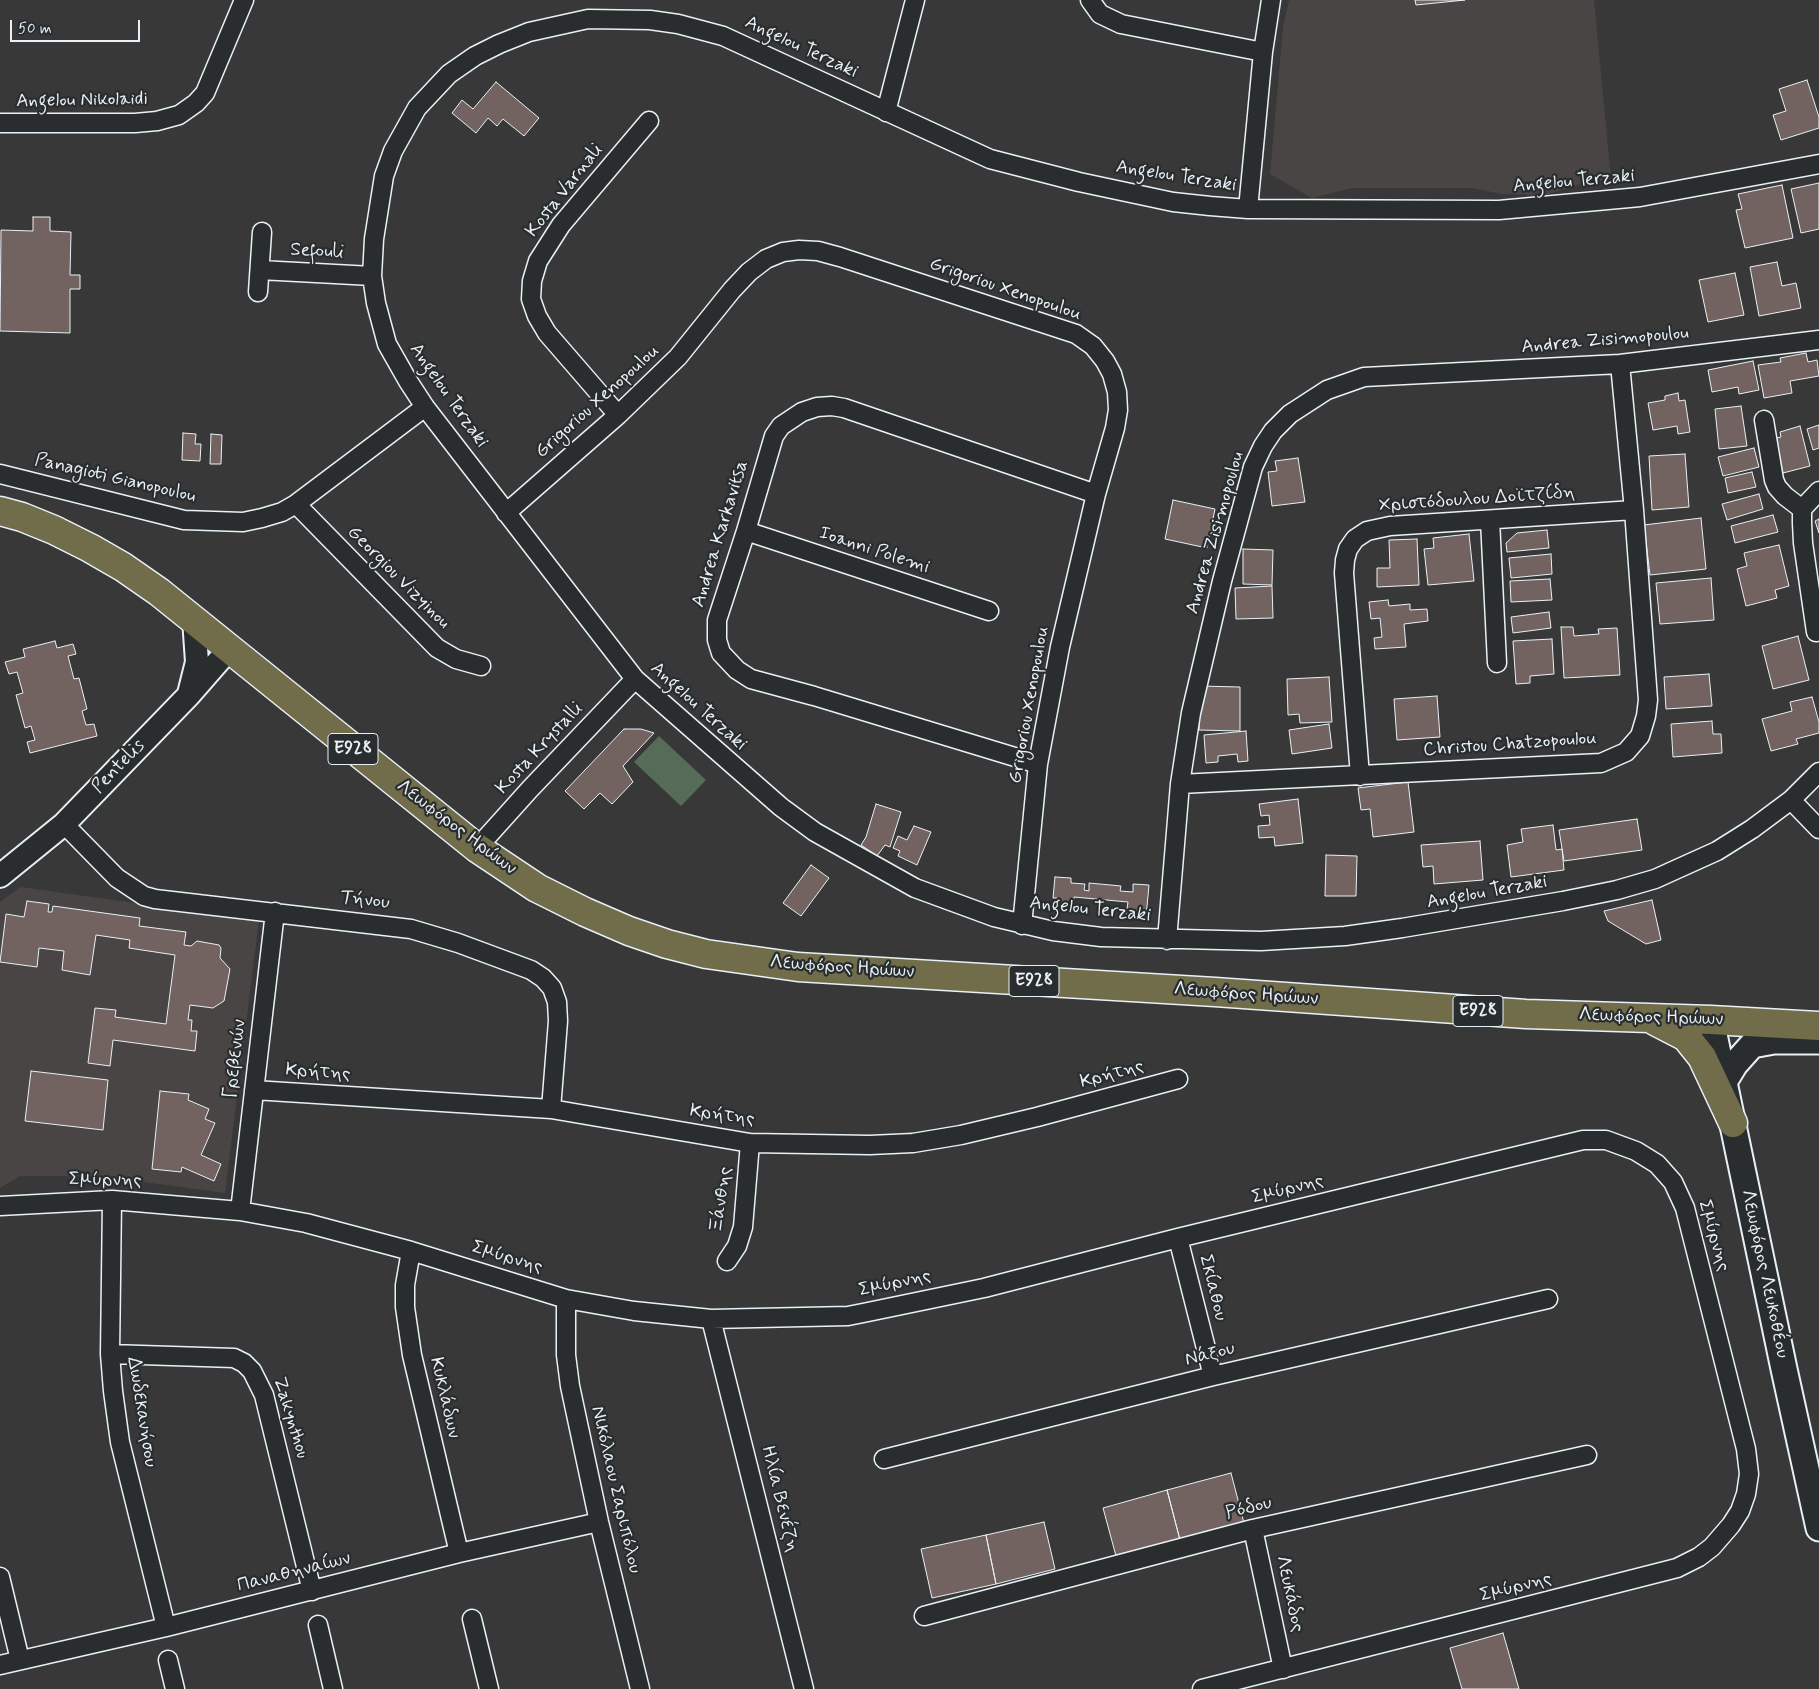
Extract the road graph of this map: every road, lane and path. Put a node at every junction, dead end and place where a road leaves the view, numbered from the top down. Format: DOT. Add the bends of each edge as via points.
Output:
graph roads {
  1 [pos="916,0"];
  2 [pos="1090,0"];
  3 [pos="1271,0"];
  4 [pos="238,1"];
  5 [pos="1263,52"];
  6 [pos="886,112"];
  7 [pos="649,121"];
  8 [pos="0,123"];
  9 [pos="1819,164"];
  10 [pos="1248,209"];
  11 [pos="262,232"];
  12 [pos="260,270"];
  13 [pos="372,276"];
  14 [pos="258,292"];
  15 [pos="1819,340"];
  16 [pos="1620,364"];
  17 [pos="425,407"];
  18 [pos="618,415"];
  19 [pos="1764,420"];
  20 [pos="0,474"];
  21 [pos="1819,491"];
  22 [pos="1096,494"];
  23 [pos="296,504"];
  24 [pos="1802,509"];
  25 [pos="1634,510"];
  26 [pos="0,512"];
  27 [pos="506,513"];
  28 [pos="1490,520"];
  29 [pos="746,531"];
  30 [pos="989,611"];
  31 [pos="194,619"];
  32 [pos="1816,632"];
  33 [pos="230,648"];
  34 [pos="1497,663"];
  35 [pos="481,666"];
  36 [pos="635,679"];
  37 [pos="189,695"];
  38 [pos="1038,764"];
  39 [pos="1819,772"];
  40 [pos="1360,776"];
  41 [pos="1180,784"];
  42 [pos="1791,800"];
  43 [pos="64,824"];
  44 [pos="1819,829"];
  45 [pos="477,848"];
  46 [pos="0,876"];
  47 [pos="275,912"];
  48 [pos="1022,925"];
  49 [pos="1167,940"];
  50 [pos="1649,1018"];
  51 [pos="1711,1020"];
  52 [pos="1819,1026"];
  53 [pos="1819,1041"];
  54 [pos="1178,1078"];
  55 [pos="1724,1082"];
  56 [pos="254,1090"];
  57 [pos="551,1109"];
  58 [pos="1733,1123"];
  59 [pos="750,1143"];
  60 [pos="112,1200"];
  61 [pos="0,1206"];
  62 [pos="240,1211"];
  63 [pos="1178,1238"];
  64 [pos="411,1251"];
  65 [pos="726,1260"];
  66 [pos="566,1299"];
  67 [pos="1548,1299"];
  68 [pos="711,1320"];
  69 [pos="110,1354"];
  70 [pos="1213,1376"];
  71 [pos="1587,1455"];
  72 [pos="884,1459"];
  73 [pos="599,1522"];
  74 [pos="1819,1528"];
  75 [pos="1253,1529"];
  76 [pos="459,1553"];
  77 [pos="0,1577"];
  78 [pos="312,1591"];
  79 [pos="924,1616"];
  80 [pos="472,1619"];
  81 [pos="318,1625"];
  82 [pos="166,1627"];
  83 [pos="20,1660"];
  84 [pos="168,1660"];
  85 [pos="0,1665"];
  86 [pos="1283,1669"];
  87 [pos="175,1689"];
  88 [pos="333,1689"];
  89 [pos="489,1689"];
  90 [pos="640,1689"];
  91 [pos="804,1689"];
  92 [pos="1202,1689"];
  1 -- 6 [label="street"];
  2 -- 5 [label="street" via="1100,14 1122,24"];
  3 -- 5 [label="street"];
  4 -- 8 [label="street, Angelou Nikolaidi" via="205,93 180,114 135,123"];
  5 -- 10 [label="street"];
  6 -- 10 [label="street, Angelou Terzaki" via="990,158 1079,182 1173,202"];
  6 -- 13 [label="street, Angelou Terzaki" via="743,44 678,24 588,19 530,32 499,44 449,74 417,108 393,151 384,176"];
  7 -- 18 [label="street, Kosta Varnali" via="561,225 538,261 532,281 531,298 547,333"];
  9 -- 10 [label="street, Angelou Terzaki" via="1640,197 1499,210"];
  11 -- 12 [label="street"];
  12 -- 13 [label="street, Sefouli"];
  12 -- 14 [label="street"];
  13 -- 17 [label="street, Angelou Terzaki" via="387,344"];
  15 -- 16 [label="street, Andrea Zisimopoulou"];
  16 -- 25 [label="street, Christou Chatzopoulou"];
  16 -- 41 [label="street, Andrea Zisimopoulou" via="1364,377 1327,390 1290,414 1273,431 1253,467 1192,713"];
  17 -- 23 [label="street, Panagioti Gianopoulou"];
  17 -- 27 [label="street, Angelou Terzaki"];
  18 -- 22 [label="street, Grigoriou Xenopoulou" via="678,357 749,272 766,259 783,252 818,251 1076,334 1093,346 1112,374 1118,410"];
  18 -- 27 [label="street, Grigoriou Xenopoulou"];
  19 -- 24 [label="street" via="1774,480 1785,496"];
  20 -- 23 [label="street, Panagioti Gianopoulou" via="184,520 243,522 282,512"];
  21 -- 24 [label="street"];
  22 -- 29 [label="street, Andrea Karkavitsa" via="844,408 817,407 789,419 774,436"];
  22 -- 38 [label="street, Grigoriou Xenopoulou" via="1060,647"];
  23 -- 35 [label="street, Georgiou Vizyinou" via="437,648 456,659"];
  24 -- 32 [label="street" via="1803,543"];
  25 -- 28 [label="street, Χριστόδουλου Δοϊτζίδη"];
  25 -- 40 [label="street, Christou Chatzopoulou" via="1648,700 1644,727 1626,752 1601,763"];
  26 -- 31 [label="main road, Λεωφόρος Ηρώων / E928" via="38,524 90,548 123,567"];
  27 -- 36 [label="street, Angelou Terzaki"];
  28 -- 34 [label="street"];
  28 -- 40 [label="street, Χριστόδουλου Δοϊτζίδη" via="1377,528 1355,538 1348,549 1344,573"];
  29 -- 30 [label="street, Ioanni Polemi"];
  29 -- 38 [label="street, Andrea Karkavitsa" via="716,629 721,653 737,670 751,679"];
  31 -- 33 [label="main road, Λεωφόρος Ηρώων / E928"];
  31 -- 37 [label="street" via="197,662"];
  33 -- 37 [label="street, Pentelis"];
  33 -- 45 [label="main road, Λεωφόρος Ηρώων / E928"];
  36 -- 45 [label="street, Kosta Krystalli"];
  36 -- 48 [label="street, Angelou Terzaki" via="781,807 815,832 915,888"];
  37 -- 43 [label="street, Pentelis"];
  38 -- 48 [label="street, Grigoriou Xenopoulou"];
  39 -- 42 [label="street, Angelou Terzaki"];
  40 -- 41 [label="street, Christou Chatzopoulou"];
  41 -- 49 [label="street, Andrea Zisimopoulou"];
  42 -- 44 [label="street"];
  42 -- 49 [label="street, Angelou Terzaki" via="1717,851 1655,879 1617,890 1345,936 1261,942"];
  43 -- 46 [label="street, Pentelis"];
  43 -- 47 [label="street, Τήνου" via="107,869 144,896"];
  45 -- 50 [label="main road, Λεωφόρος Ηρώων / E928" via="538,888 629,931 706,954 761,962 1526,1014"];
  47 -- 56 [label="street, Γρεβενών"];
  47 -- 57 [label="street, Τήνου" via="411,929 515,963 544,978 557,1002"];
  48 -- 49 [label="street, Angelou Terzaki" via="1053,932"];
  50 -- 51 [label="main road, Λεωφόρος Ηρώων / E928"];
  50 -- 58 [label="main road" via="1686,1038 1702,1057"];
  51 -- 52 [label="main road, Λεωφόρος Ηρώων / E928"];
  51 -- 55 [label="main road, Λεωφόρος Λευκοθέου"];
  53 -- 55 [label="main road" via="1774,1041 1752,1045"];
  54 -- 59 [label="street, Κρήτης" via="1037,1117 913,1143"];
  55 -- 58 [label="main road, Λεωφόρος Λευκοθέου"];
  56 -- 57 [label="street, Κρήτης"];
  56 -- 62 [label="street, Γρεβενών"];
  57 -- 59 [label="street, Κρήτης"];
  58 -- 74 [label="main road, Λεωφόρος Λευκοθέου"];
  59 -- 65 [label="street, Ξάνθης" via="743,1227 737,1246"];
  60 -- 61 [label="street, Σμύρνης"];
  60 -- 62 [label="street, Σμύρνης"];
  60 -- 69 [label="street, Δωδεκανήσου"];
  62 -- 64 [label="street, Σμύρνης" via="306,1223"];
  63 -- 68 [label="street, Σμύρνης" via="984,1288 848,1316"];
  63 -- 70 [label="street, Σκίαθου"];
  63 -- 86 [label="street, Σμύρνης" via="1583,1140 1606,1140 1636,1151 1657,1164 1673,1182 1684,1208 1746,1449 1749,1474 1740,1511 1712,1547 1677,1568"];
  64 -- 66 [label="street, Σμύρνης"];
  64 -- 76 [label="street, Κυκλάδων" via="405,1307 412,1354"];
  66 -- 68 [label="street, Σμύρνης" via="634,1312"];
  66 -- 73 [label="street, Νικόλαου Σαριπόλου" via="566,1355 570,1386"];
  67 -- 70 [label="street, Νάξου"];
  68 -- 91 [label="street, Ηλία Βενέζη"];
  69 -- 78 [label="street, Zakynthou" via="234,1358 252,1371 264,1395"];
  69 -- 82 [label="street, Δωδεκανήσου" via="120,1442"];
  70 -- 72 [label="street, Νάξου"];
  71 -- 75 [label="street, Ρόδου"];
  73 -- 76 [label="street, Παναθηναίων"];
  73 -- 90 [label="street, Νικόλαου Σαριπόλου"];
  75 -- 79 [label="street, Ρόδου"];
  75 -- 86 [label="street, Λευκάδος"];
  76 -- 78 [label="street, Παναθηναίων"];
  77 -- 83 [label="street"];
  78 -- 82 [label="street, Παναθηναίων"];
  80 -- 89 [label="street"];
  81 -- 88 [label="street"];
  82 -- 83 [label="street, Παναθηναίων"];
  83 -- 85 [label="street, Παναθηναίων"];
  84 -- 87 [label="street"];
  86 -- 92 [label="street, Σμύρνης"];
}
